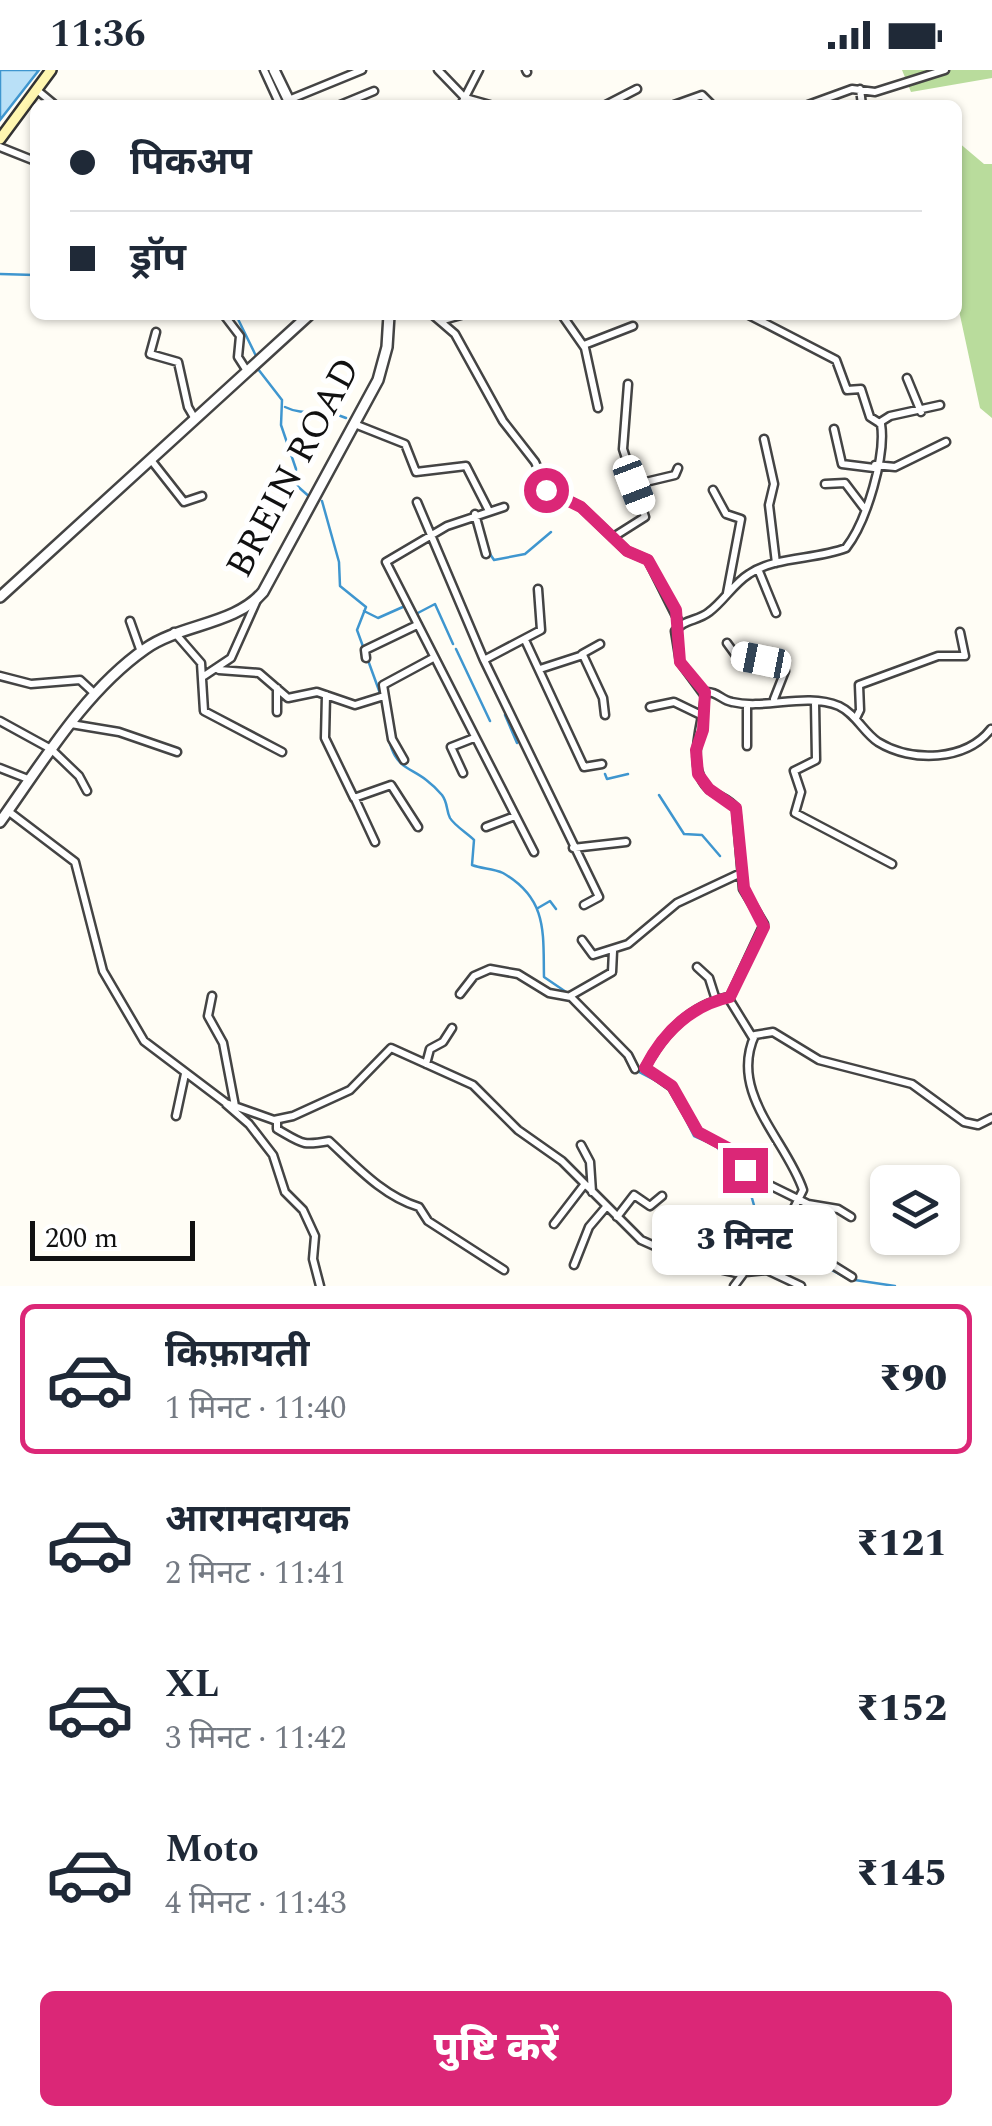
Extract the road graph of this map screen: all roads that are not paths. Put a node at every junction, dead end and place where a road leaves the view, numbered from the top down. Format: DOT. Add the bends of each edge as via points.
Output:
graph roads {
  1 [pos="51,70"];
  2 [pos="264,70"];
  3 [pos="274,70"];
  4 [pos="362,70"];
  5 [pos="438,70"];
  6 [pos="479,70"];
  7 [pos="945,70"];
  8 [pos="638,88"];
  9 [pos="860,89"];
  10 [pos="37,90"];
  11 [pos="374,91"];
  12 [pos="49,100"];
  13 [pos="278,100"];
  14 [pos="289,100"];
  15 [pos="291,100"];
  16 [pos="352,100"];
  17 [pos="461,100"];
  18 [pos="464,100"];
  19 [pos="615,100"];
  20 [pos="824,100"];
  21 [pos="861,100"];
  22 [pos="0,139"];
  23 [pos="0,148"];
  24 [pos="30,159"];
  25 [pos="228,320"];
  26 [pos="305,320"];
  27 [pos="389,320"];
  28 [pos="443,320"];
  29 [pos="566,320"];
  30 [pos="759,320"];
  31 [pos="633,326"];
  32 [pos="156,332"];
  33 [pos="584,344"];
  34 [pos="248,372"];
  35 [pos="907,378"];
  36 [pos="628,384"];
  37 [pos="940,406"];
  38 [pos="598,408"];
  39 [pos="921,412"];
  40 [pos="196,420"];
  41 [pos="879,422"];
  42 [pos="357,425"];
  43 [pos="834,429"];
  44 [pos="764,439"];
  45 [pos="946,442"];
  46 [pos="152,460"];
  47 [pos="874,467"];
  48 [pos="678,468"];
  49 [pos="824,484"];
  50 [pos="634,485"];
  51 [pos="713,490"];
  52 [pos="202,496"];
  53 [pos="417,502"];
  54 [pos="504,508"];
  55 [pos="864,508"];
  56 [pos="488,509"];
  57 [pos="475,514"];
  58 [pos="431,534"];
  59 [pos="614,536"];
  60 [pos="486,554"];
  61 [pos="776,563"];
  62 [pos="758,569"];
  63 [pos="538,589"];
  64 [pos="727,594"];
  65 [pos="0,596"];
  66 [pos="258,599"];
  67 [pos="776,613"];
  68 [pos="130,621"];
  69 [pos="417,624"];
  70 [pos="680,624"];
  71 [pos="174,632"];
  72 [pos="960,632"];
  73 [pos="525,640"];
  74 [pos="727,643"];
  75 [pos="600,644"];
  76 [pos="141,652"];
  77 [pos="367,652"];
  78 [pos="582,654"];
  79 [pos="433,658"];
  80 [pos="484,660"];
  81 [pos="219,670"];
  82 [pos="540,670"];
  83 [pos="0,676"];
  84 [pos="203,677"];
  85 [pos="277,687"];
  86 [pos="705,692"];
  87 [pos="326,695"];
  88 [pos="95,696"];
  89 [pos="382,697"];
  90 [pos="774,700"];
  91 [pos="814,703"];
  92 [pos="747,704"];
  93 [pos="650,707"];
  94 [pos="276,712"];
  95 [pos="605,715"];
  96 [pos="703,716"];
  97 [pos="856,718"];
  98 [pos="0,720"];
  99 [pos="71,724"];
  100 [pos="990,730"];
  101 [pos="474,737"];
  102 [pos="747,746"];
  103 [pos="51,749"];
  104 [pos="177,752"];
  105 [pos="282,752"];
  106 [pos="404,760"];
  107 [pos="602,764"];
  108 [pos="0,768"];
  109 [pos="462,773"];
  110 [pos="28,780"];
  111 [pos="87,791"];
  112 [pos="355,800"];
  113 [pos="8,811"];
  114 [pos="515,816"];
  115 [pos="0,822"];
  116 [pos="486,826"];
  117 [pos="418,827"];
  118 [pos="374,842"];
  119 [pos="626,842"];
  120 [pos="573,848"];
  121 [pos="534,852"];
  122 [pos="892,864"];
  123 [pos="742,873"];
  124 [pos="584,905"];
  125 [pos="582,940"];
  126 [pos="612,951"];
  127 [pos="697,967"];
  128 [pos="460,994"];
  129 [pos="572,995"];
  130 [pos="212,996"];
  131 [pos="730,997"];
  132 [pos="716,1000"];
  133 [pos="452,1028"];
  134 [pos="752,1038"];
  135 [pos="426,1064"];
  136 [pos="635,1069"];
  137 [pos="184,1074"];
  138 [pos="226,1103"];
  139 [pos="236,1108"];
  140 [pos="176,1116"];
  141 [pos="992,1118"];
  142 [pos="276,1120"];
  143 [pos="581,1145"];
  144 [pos="584,1185"];
  145 [pos="592,1193"];
  146 [pos="662,1196"];
  147 [pos="800,1200"];
  148 [pos="606,1207"];
  149 [pos="617,1217"];
  150 [pos="851,1217"];
  151 [pos="788,1219"];
  152 [pos="554,1224"];
  153 [pos="574,1264"];
  154 [pos="504,1270"];
  155 [pos="763,1270"];
  156 [pos="744,1273"];
  157 [pos="852,1278"];
  158 [pos="320,1286"];
  159 [pos="734,1286"];
  160 [pos="802,1286"];
  1 -- 10 [label="main road"];
  2 -- 13 [label="street"];
  3 -- 14 [label="street"];
  4 -- 15 [label="street"];
  5 -- 17 [label="street"];
  6 -- 18 [label="street"];
  7 -- 9 [label="street" via="875,92"];
  8 -- 19 [label="street"];
  9 -- 20 [label="street"];
  9 -- 21 [label="street"];
  10 -- 12 [label="street"];
  10 -- 22 [label="main road"];
  11 -- 16 [label="street"];
  23 -- 24 [label="street"];
  25 -- 34 [label="street" via="240,336 238,357"];
  26 -- 34 [label="street"];
  27 -- 42 [label="street, BREIN ROAD" via="383,365"];
  28 -- 59 [label="street" via="535,462 546,490 581,507"];
  29 -- 33 [label="street"];
  30 -- 41 [label="street" via="835,358 847,390 861,389 870,417"];
  31 -- 33 [label="street"];
  32 -- 40 [label="street" via="150,354 178,363"];
  33 -- 38 [label="street"];
  34 -- 40 [label="street"];
  35 -- 39 [label="street"];
  36 -- 50 [label="street" via="622,440"];
  37 -- 39 [label="street"];
  39 -- 41 [label="street"];
  40 -- 46 [label="street"];
  41 -- 47 [label="street" via="884,451"];
  42 -- 56 [label="street" via="406,444 417,473 466,466"];
  42 -- 66 [label="street, BREIN ROAD"];
  43 -- 47 [label="street" via="842,464"];
  44 -- 61 [label="street" via="774,486 768,504"];
  45 -- 47 [label="street" via="896,467"];
  46 -- 52 [label="street" via="184,502"];
  46 -- 65 [label="street"];
  47 -- 55 [label="street" via="874,493"];
  48 -- 50 [label="street" via="676,475"];
  49 -- 55 [label="street" via="845,483"];
  50 -- 59 [label="street" via="645,519"];
  51 -- 64 [label="street" via="726,514 742,520"];
  53 -- 58 [label="street"];
  54 -- 56 [label="street"];
  55 -- 61 [label="street" via="844,549"];
  56 -- 57 [label="street"];
  57 -- 58 [label="street"];
  57 -- 60 [label="street"];
  58 -- 69 [label="street" via="386,562"];
  58 -- 80 [label="street"];
  59 -- 70 [label="street" via="648,560"];
  61 -- 62 [label="street"];
  62 -- 64 [label="street"];
  62 -- 67 [label="street"];
  63 -- 73 [label="street" via="542,628"];
  64 -- 70 [label="street" via="704,616"];
  66 -- 71 [label="street, BREIN ROAD"];
  66 -- 81 [label="street" via="237,649"];
  68 -- 76 [label="street"];
  69 -- 77 [label="street"];
  69 -- 79 [label="street"];
  70 -- 86 [label="street" via="680,662"];
  71 -- 76 [label="street, BREIN ROAD"];
  71 -- 84 [label="street" via="201,663"];
  72 -- 97 [label="street" via="966,656 934,656 860,684"];
  73 -- 80 [label="street"];
  73 -- 82 [label="street"];
  74 -- 90 [label="street" via="738,655 786,670"];
  75 -- 78 [label="street"];
  76 -- 88 [label="street, BREIN ROAD"];
  78 -- 82 [label="street"];
  78 -- 95 [label="street" via="604,698"];
  79 -- 89 [label="street" via="386,683"];
  79 -- 101 [label="street"];
  80 -- 120 [label="street"];
  81 -- 84 [label="street"];
  81 -- 85 [label="street" via="255,672"];
  82 -- 107 [label="street" via="585,767"];
  83 -- 88 [label="street" via="31,684 80,680"];
  84 -- 105 [label="street" via="205,712"];
  85 -- 87 [label="street" via="288,698"];
  85 -- 94 [label="street"];
  86 -- 92 [label="street"];
  86 -- 96 [label="street"];
  87 -- 89 [label="street" via="355,705"];
  87 -- 112 [label="street" via="325,738"];
  88 -- 99 [label="street, BREIN ROAD"];
  89 -- 106 [label="street"];
  90 -- 91 [label="street"];
  90 -- 92 [label="street"];
  91 -- 97 [label="street" via="838,706"];
  91 -- 122 [label="street" via="816,760 794,771 801,792 795,813"];
  92 -- 102 [label="street"];
  93 -- 96 [label="street" via="674,702"];
  96 -- 123 [label="street" via="696,766 709,789 736,808"];
  97 -- 100 [label="street" via="883,745 935,756 978,744"];
  98 -- 103 [label="street"];
  99 -- 103 [label="street, BREIN ROAD"];
  99 -- 104 [label="street"];
  101 -- 109 [label="street" via="451,747"];
  101 -- 114 [label="street"];
  103 -- 110 [label="street, BREIN ROAD"];
  103 -- 111 [label="street"];
  108 -- 110 [label="street"];
  110 -- 113 [label="street, BREIN ROAD"];
  112 -- 117 [label="street" via="391,785"];
  112 -- 118 [label="street"];
  113 -- 115 [label="street, BREIN ROAD"];
  113 -- 137 [label="street" via="73,858 105,977 150,1049"];
  114 -- 116 [label="street"];
  114 -- 121 [label="street"];
  119 -- 120 [label="street"];
  120 -- 124 [label="street" via="599,897"];
  123 -- 126 [label="street" via="677,903"];
  123 -- 131 [label="street" via="764,927"];
  125 -- 126 [label="street" via="590,954"];
  126 -- 129 [label="street" via="612,972"];
  127 -- 132 [label="street"];
  128 -- 129 [label="street" via="490,969"];
  129 -- 136 [label="street"];
  130 -- 139 [label="street" via="208,1016 223,1044"];
  131 -- 132 [label="street"];
  131 -- 134 [label="street"];
  132 -- 147 [label="street" via="659,1039 645,1068 672,1086 698,1132 730,1149 751,1176"];
  133 -- 135 [label="street" via="430,1048"];
  134 -- 141 [label="street" via="773,1032 818,1060 904,1080 971,1124"];
  134 -- 147 [label="street" via="755,1100 801,1183"];
  135 -- 142 [label="street" via="391,1048 350,1090"];
  135 -- 144 [label="street" via="480,1090"];
  137 -- 138 [label="street"];
  137 -- 140 [label="street"];
  138 -- 139 [label="street"];
  138 -- 158 [label="street" via="273,1155 285,1192 303,1210 315,1236"];
  139 -- 142 [label="street"];
  142 -- 154 [label="street" via="278,1130 304,1145 330,1141 376,1185 420,1206 428,1221"];
  143 -- 145 [label="street"];
  144 -- 145 [label="street"];
  144 -- 152 [label="street"];
  145 -- 148 [label="street"];
  146 -- 149 [label="street" via="650,1206 634,1195"];
  147 -- 150 [label="street"];
  147 -- 151 [label="street"];
  148 -- 149 [label="street"];
  148 -- 153 [label="street" via="589,1227"];
  149 -- 156 [label="street" via="641,1240 693,1263"];
  151 -- 155 [label="street"];
  151 -- 157 [label="street" via="806,1249"];
  155 -- 156 [label="street"];
  155 -- 160 [label="street"];
  156 -- 159 [label="street"];
}
